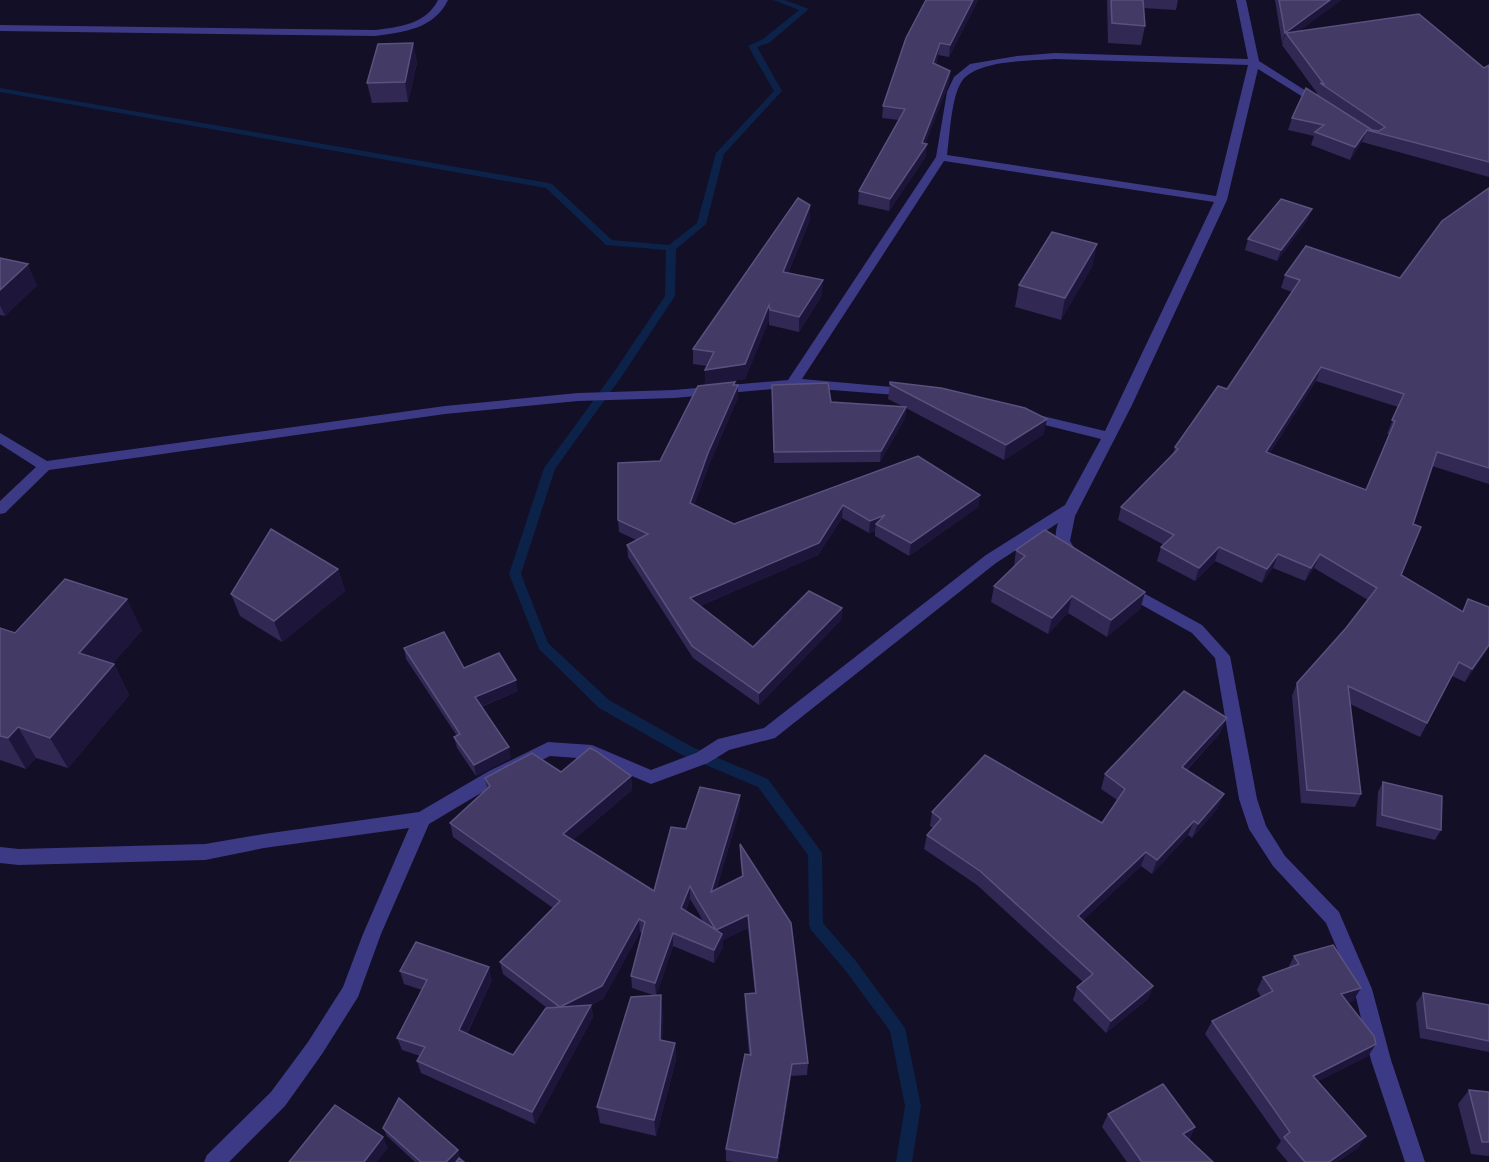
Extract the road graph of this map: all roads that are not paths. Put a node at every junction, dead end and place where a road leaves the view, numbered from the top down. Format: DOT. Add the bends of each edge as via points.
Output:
graph roads {
  1 [pos="443,0"];
  2 [pos="1241,0"];
  3 [pos="0,28"];
  4 [pos="1254,62"];
  5 [pos="1334,112"];
  6 [pos="941,157"];
  7 [pos="1221,200"];
  8 [pos="793,383"];
  9 [pos="917,393"];
  10 [pos="1011,412"];
  11 [pos="1108,437"];
  12 [pos="0,438"];
  13 [pos="45,466"];
  14 [pos="0,509"];
  15 [pos="1069,509"];
  16 [pos="1091,568"];
  17 [pos="1110,580"];
  18 [pos="422,819"];
  19 [pos="0,855"];
  20 [pos="214,1162"];
  21 [pos="1415,1162"];
  1 -- 3 [label="street" via="435,14 422,23 375,33"];
  2 -- 4 [label="street"];
  4 -- 5 [label="street"];
  4 -- 6 [label="street" via="1054,56 974,66 958,80 952,92"];
  4 -- 7 [label="street"];
  6 -- 7 [label="street"];
  6 -- 8 [label="street"];
  7 -- 11 [label="street"];
  8 -- 9 [label="street"];
  8 -- 13 [label="street" via="445,410"];
  10 -- 11 [label="street"];
  11 -- 15 [label="street"];
  12 -- 13 [label="street"];
  13 -- 14 [label="street"];
  15 -- 16 [label="street" via="1063,544 1072,557"];
  15 -- 18 [label="street" via="991,559 769,733 724,744 702,758 651,777 592,752 548,749"];
  17 -- 21 [label="street" via="1197,629 1222,656 1248,799 1258,829 1279,861 1333,918 1363,989 1381,1060"];
  18 -- 19 [label="street" via="205,852"];
  18 -- 20 [label="street" via="351,991 278,1099"];
}
